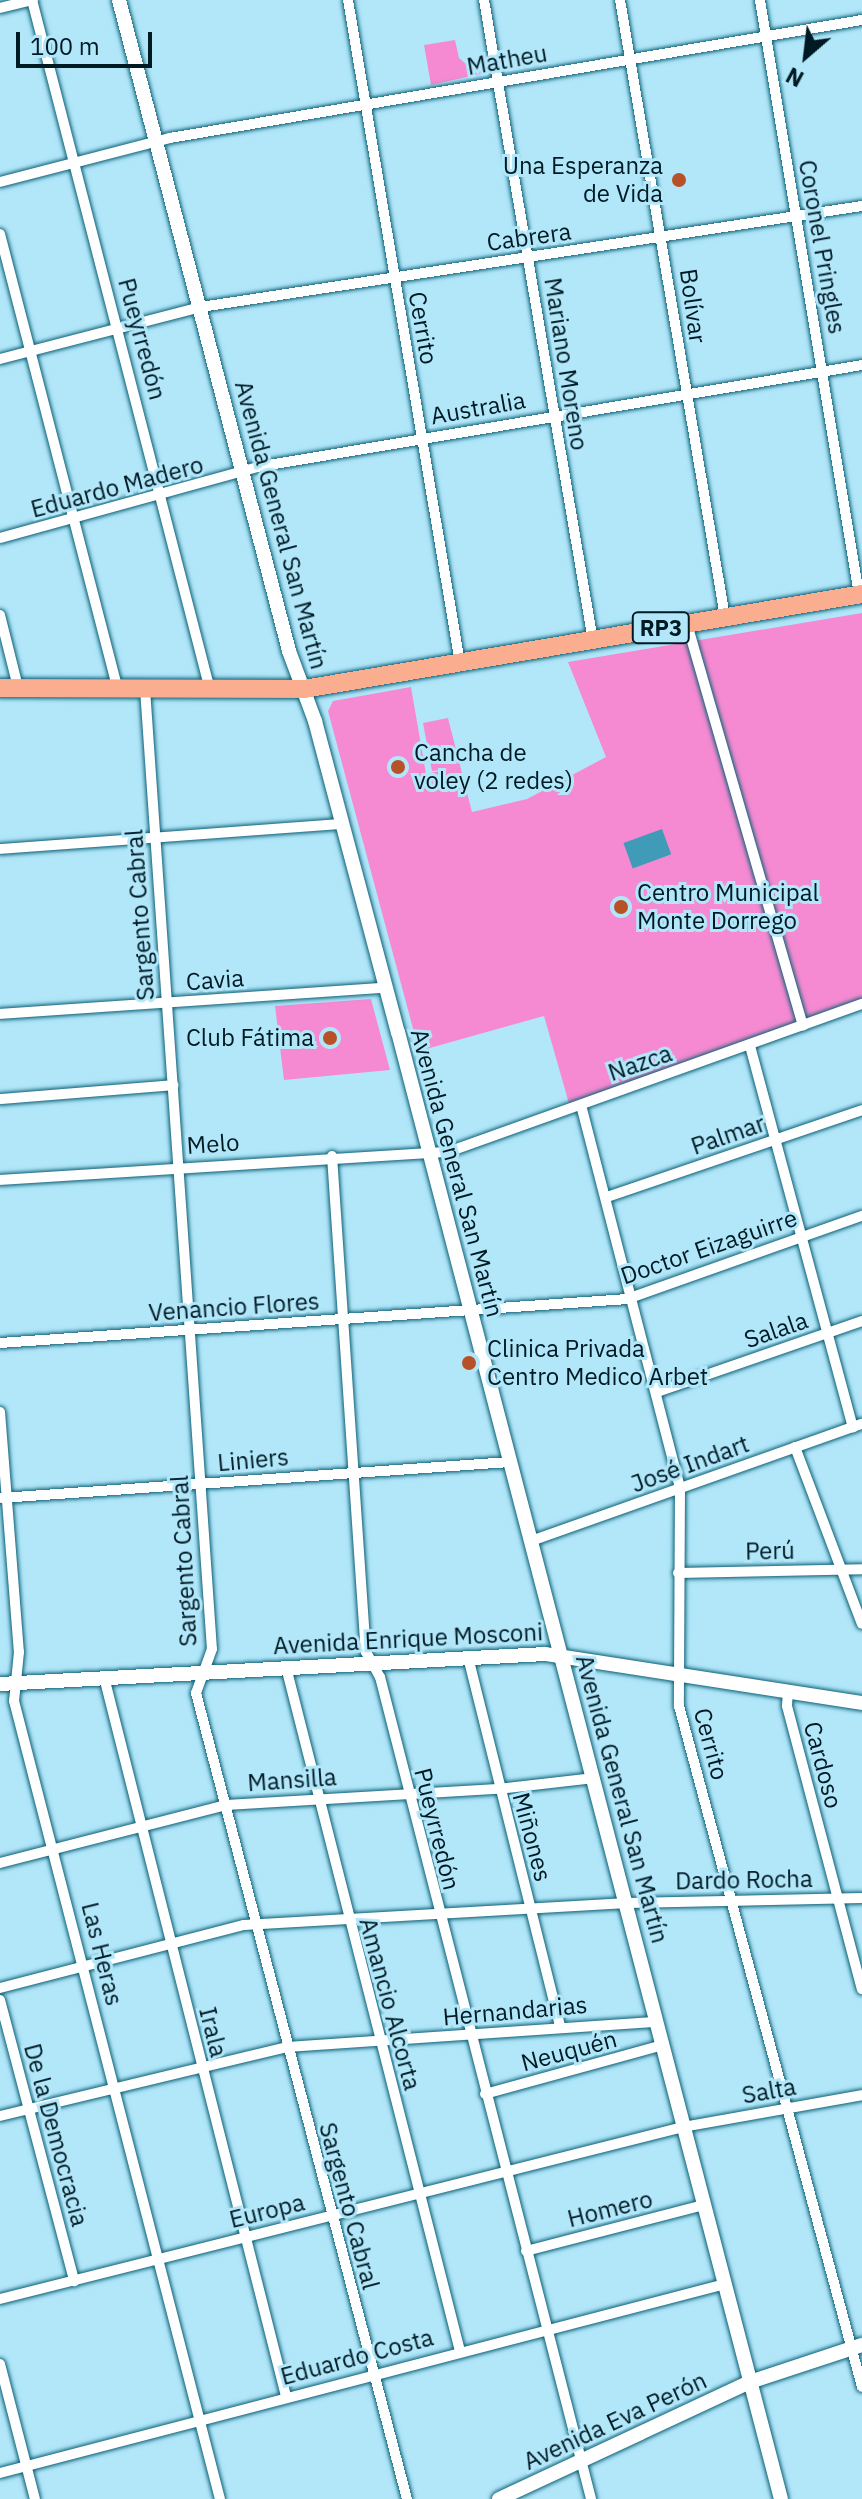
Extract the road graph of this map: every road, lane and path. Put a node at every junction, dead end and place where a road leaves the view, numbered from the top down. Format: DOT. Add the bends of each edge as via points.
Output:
graph roads {
  1 [pos="33,0"];
  2 [pos="119,0"];
  3 [pos="348,0"];
  4 [pos="484,0"];
  5 [pos="620,0"];
  6 [pos="760,0"];
  7 [pos="0,8"];
  8 [pos="862,20"];
  9 [pos="766,36"];
  10 [pos="631,57"];
  11 [pos="498,82"];
  12 [pos="365,106"];
  13 [pos="159,141"];
  14 [pos="75,163"];
  15 [pos="0,182"];
  16 [pos="862,206"];
  17 [pos="797,218"];
  18 [pos="0,234"];
  19 [pos="663,238"];
  20 [pos="528,256"];
  21 [pos="394,277"];
  22 [pos="201,307"];
  23 [pos="118,327"];
  24 [pos="30,350"];
  25 [pos="0,359"];
  26 [pos="862,365"];
  27 [pos="823,371"];
  28 [pos="685,395"];
  29 [pos="554,416"];
  30 [pos="422,438"];
  31 [pos="244,472"];
  32 [pos="163,495"];
  33 [pos="76,518"];
  34 [pos="0,538"];
  35 [pos="861,595"];
  36 [pos="0,615"];
  37 [pos="725,617"];
  38 [pos="687,624"];
  39 [pos="593,641"];
  40 [pos="460,663"];
  41 [pos="9,687"];
  42 [pos="118,689"];
  43 [pos="145,689"];
  44 [pos="304,689"];
  45 [pos="210,690"];
  46 [pos="342,824"];
  47 [pos="154,838"];
  48 [pos="0,849"];
  49 [pos="386,988"];
  50 [pos="167,1004"];
  51 [pos="862,1004"];
  52 [pos="0,1014"];
  53 [pos="803,1026"];
  54 [pos="750,1046"];
  55 [pos="173,1085"];
  56 [pos="0,1099"];
  57 [pos="581,1105"];
  58 [pos="862,1110"];
  59 [pos="776,1139"];
  60 [pos="429,1152"];
  61 [pos="332,1156"];
  62 [pos="179,1167"];
  63 [pos="0,1180"];
  64 [pos="607,1197"];
  65 [pos="862,1216"];
  66 [pos="803,1236"];
  67 [pos="633,1297"];
  68 [pos="470,1309"];
  69 [pos="342,1320"];
  70 [pos="862,1321"];
  71 [pos="189,1330"];
  72 [pos="828,1333"];
  73 [pos="0,1343"];
  74 [pos="657,1392"];
  75 [pos="0,1412"];
  76 [pos="858,1425"];
  77 [pos="795,1447"];
  78 [pos="510,1462"];
  79 [pos="354,1472"];
  80 [pos="200,1485"];
  81 [pos="680,1488"];
  82 [pos="3,1498"];
  83 [pos="531,1541"];
  84 [pos="862,1569"];
  85 [pos="841,1570"];
  86 [pos="678,1573"];
  87 [pos="862,1624"];
  88 [pos="561,1654"];
  89 [pos="468,1657"];
  90 [pos="372,1663"];
  91 [pos="286,1667"];
  92 [pos="203,1672"];
  93 [pos="677,1672"];
  94 [pos="104,1677"];
  95 [pos="17,1683"];
  96 [pos="0,1684"];
  97 [pos="788,1691"];
  98 [pos="862,1703"];
  99 [pos="594,1778"];
  100 [pos="498,1789"];
  101 [pos="407,1792"];
  102 [pos="317,1798"];
  103 [pos="226,1805"];
  104 [pos="139,1826"];
  105 [pos="54,1847"];
  106 [pos="0,1863"];
  107 [pos="837,1898"];
  108 [pos="862,1898"];
  109 [pos="734,1901"];
  110 [pos="627,1903"];
  111 [pos="530,1909"];
  112 [pos="437,1915"];
  113 [pos="347,1920"];
  114 [pos="254,1925"];
  115 [pos="170,1943"];
  116 [pos="84,1966"];
  117 [pos="0,1988"];
  118 [pos="862,1989"];
  119 [pos="0,2000"];
  120 [pos="657,2022"];
  121 [pos="560,2026"];
  122 [pos="469,2034"];
  123 [pos="379,2040"];
  124 [pos="663,2045"];
  125 [pos="287,2047"];
  126 [pos="201,2065"];
  127 [pos="116,2087"];
  128 [pos="485,2094"];
  129 [pos="862,2095"];
  130 [pos="790,2107"];
  131 [pos="28,2109"];
  132 [pos="0,2116"];
  133 [pos="683,2127"];
  134 [pos="505,2171"];
  135 [pos="418,2192"];
  136 [pos="704,2205"];
  137 [pos="330,2215"];
  138 [pos="245,2236"];
  139 [pos="526,2251"];
  140 [pos="159,2259"];
  141 [pos="74,2281"];
  142 [pos="725,2284"];
  143 [pos="0,2299"];
  144 [pos="547,2328"];
  145 [pos="857,2346"];
  146 [pos="460,2351"];
  147 [pos="0,2364"];
  148 [pos="374,2374"];
  149 [pos="750,2382"];
  150 [pos="862,2387"];
  151 [pos="286,2396"];
  152 [pos="200,2419"];
  153 [pos="581,2460"];
  154 [pos="26,2465"];
  155 [pos="0,2473"];
  156 [pos="35,2499"];
  157 [pos="220,2499"];
  158 [pos="407,2499"];
  159 [pos="499,2499"];
  160 [pos="591,2499"];
  161 [pos="781,2499"];
  1 -- 7 [label="street"];
  1 -- 14 [label="street, Pueyrredón"];
  2 -- 13 [label="main road, Avenida General San Martín"];
  3 -- 12 [label="street, Cerrito"];
  4 -- 11 [label="street, Mariano Moreno"];
  5 -- 10 [label="street, Bolívar"];
  6 -- 9 [label="street, Coronel Pringles"];
  8 -- 9 [label="street, Matheu"];
  9 -- 10 [label="street, Matheu"];
  9 -- 17 [label="street, Coronel Pringles"];
  10 -- 11 [label="street, Matheu"];
  10 -- 19 [label="street, Bolívar"];
  11 -- 12 [label="street, Matheu"];
  11 -- 20 [label="street, Mariano Moreno"];
  12 -- 13 [label="street, Matheu"];
  12 -- 21 [label="street, Cerrito"];
  13 -- 14 [label="street, Matheu"];
  13 -- 22 [label="main road, Avenida General San Martín"];
  14 -- 15 [label="street, Matheu"];
  14 -- 23 [label="street, Pueyrredón"];
  16 -- 17 [label="street, Cabrera"];
  17 -- 19 [label="street, Cabrera"];
  17 -- 27 [label="street, Coronel Pringles"];
  18 -- 24 [label="street"];
  19 -- 20 [label="street, Cabrera"];
  19 -- 28 [label="street, Bolívar"];
  20 -- 21 [label="street, Cabrera"];
  20 -- 29 [label="street, Mariano Moreno"];
  21 -- 22 [label="street, Cabrera"];
  21 -- 30 [label="street, Cerrito"];
  22 -- 23 [label="street, Cabrera"];
  22 -- 31 [label="main road, Avenida General San Martín"];
  23 -- 24 [label="street, Cabrera"];
  23 -- 32 [label="street, Pueyrredón"];
  24 -- 25 [label="street, Cabrera"];
  24 -- 33 [label="street"];
  26 -- 27 [label="street, Australia"];
  27 -- 28 [label="street, Australia"];
  27 -- 35 [label="street, Coronel Pringles"];
  28 -- 29 [label="street, Australia"];
  28 -- 37 [label="street, Bolívar"];
  29 -- 30 [label="street, Australia"];
  29 -- 39 [label="street, Mariano Moreno"];
  30 -- 31 [label="street, Australia"];
  30 -- 40 [label="street, Cerrito"];
  31 -- 32 [label="street, Eduardo Madero"];
  31 -- 44 [label="main road, Avenida General San Martín" via="289,651"];
  32 -- 33 [label="street, Eduardo Madero"];
  32 -- 45 [label="street, Pueyrredón"];
  33 -- 34 [label="street, Eduardo Madero"];
  33 -- 42 [label="street"];
  35 -- 37 [label="highway, RP3"];
  36 -- 41 [label="street"];
  37 -- 38 [label="highway, RP3"];
  38 -- 39 [label="highway, RP3"];
  38 -- 53 [label="street"];
  39 -- 40 [label="highway, RP3"];
  40 -- 44 [label="highway, RP3"];
  41 -- 42 [label="highway, RP3"];
  42 -- 43 [label="highway, RP3"];
  43 -- 45 [label="highway, RP3"];
  43 -- 47 [label="street, Sargento Cabral"];
  44 -- 45 [label="highway, RP3"];
  44 -- 46 [label="main road, Avenida General San Martín"];
  46 -- 47 [label="street"];
  46 -- 49 [label="main road, Avenida General San Martín"];
  47 -- 48 [label="street"];
  47 -- 50 [label="street, Sargento Cabral"];
  49 -- 50 [label="street, Cavia"];
  49 -- 60 [label="main road, Avenida General San Martín"];
  50 -- 52 [label="street, Cavia"];
  50 -- 55 [label="street, Sargento Cabral"];
  51 -- 53 [label="street, Nazca"];
  53 -- 54 [label="street, Nazca"];
  54 -- 57 [label="street, Nazca"];
  54 -- 59 [label="street"];
  55 -- 56 [label="street"];
  55 -- 62 [label="street, Sargento Cabral"];
  57 -- 60 [label="street, Nazca" via="448,1152"];
  57 -- 64 [label="street, Cerrito"];
  58 -- 59 [label="street, Palmar"];
  59 -- 64 [label="street, Palmar"];
  59 -- 66 [label="street"];
  60 -- 61 [label="street, Melo"];
  60 -- 68 [label="main road, Avenida General San Martín"];
  61 -- 62 [label="street, Melo"];
  61 -- 69 [label="street, Pueyrredón"];
  62 -- 63 [label="street, Melo"];
  62 -- 71 [label="street, Sargento Cabral"];
  64 -- 67 [label="street, Cerrito"];
  65 -- 66 [label="street, Doctor Eizaguirre"];
  66 -- 67 [label="street, Doctor Eizaguirre"];
  66 -- 72 [label="street"];
  67 -- 68 [label="street, Doctor Eizaguirre"];
  67 -- 74 [label="street, Cerrito"];
  68 -- 69 [label="street, Venancio Flores"];
  68 -- 78 [label="main road, Avenida General San Martín"];
  69 -- 71 [label="street, Venancio Flores"];
  69 -- 79 [label="street, Pueyrredón"];
  70 -- 72 [label="street, Salala"];
  71 -- 73 [label="street, Venancio Flores"];
  71 -- 80 [label="street, Sargento Cabral"];
  72 -- 74 [label="street, Salala"];
  72 -- 76 [label="street"];
  74 -- 81 [label="street, Cerrito"];
  75 -- 82 [label="street, Las Heras"];
  76 -- 77 [label="street, José Indart"];
  77 -- 81 [label="street, José Indart"];
  77 -- 85 [label="street"];
  78 -- 79 [label="street, Liniers"];
  78 -- 83 [label="main road, Avenida General San Martín"];
  79 -- 80 [label="street, Liniers"];
  79 -- 90 [label="street, Pueyrredón" via="366,1652"];
  80 -- 82 [label="street, Liniers"];
  80 -- 92 [label="street, Sargento Cabral" via="212,1649"];
  81 -- 83 [label="street, José Indart"];
  81 -- 86 [label="street, Cerrito"];
  82 -- 95 [label="street, Las Heras"];
  83 -- 88 [label="main road, Avenida General San Martín"];
  84 -- 85 [label="street, Perú"];
  85 -- 86 [label="street, Perú"];
  85 -- 87 [label="street"];
  86 -- 93 [label="street, Cerrito"];
  88 -- 89 [label="main road, Avenida Enrique Mosconi"];
  88 -- 93 [label="main road, Avenida Enrique Mosconi"];
  88 -- 99 [label="main road, Avenida General San Martín"];
  89 -- 90 [label="main road, Avenida Enrique Mosconi"];
  89 -- 100 [label="street, Miñones"];
  90 -- 91 [label="main road, Avenida Enrique Mosconi"];
  90 -- 101 [label="street, Pueyrredón"];
  91 -- 92 [label="main road, Avenida Enrique Mosconi"];
  91 -- 102 [label="street, Amancio Alcorta"];
  92 -- 94 [label="main road, Avenida Enrique Mosconi"];
  92 -- 103 [label="street, Sargento Cabral" via="196,1693"];
  93 -- 97 [label="main road, Avenida Enrique Mosconi"];
  93 -- 109 [label="street, Cerrito" via="679,1706"];
  94 -- 95 [label="main road, Avenida Enrique Mosconi"];
  94 -- 104 [label="street, Irala"];
  95 -- 96 [label="main road, Avenida Enrique Mosconi"];
  95 -- 105 [label="street, Las Heras" via="14,1701"];
  97 -- 98 [label="main road, Avenida Enrique Mosconi"];
  97 -- 107 [label="street, Cardoso" via="787,1706"];
  99 -- 100 [label="street, Mansilla"];
  99 -- 110 [label="main road, Avenida General San Martín"];
  100 -- 101 [label="street, Mansilla"];
  100 -- 111 [label="street, Miñones"];
  101 -- 102 [label="street, Mansilla"];
  101 -- 112 [label="street, Pueyrredón"];
  102 -- 103 [label="street, Mansilla"];
  102 -- 113 [label="street, Amancio Alcorta"];
  103 -- 104 [label="street, Mansilla"];
  103 -- 114 [label="street, Sargento Cabral"];
  104 -- 105 [label="street, Mansilla"];
  104 -- 115 [label="street, Irala"];
  105 -- 106 [label="street, Mansilla"];
  105 -- 116 [label="street, Las Heras"];
  107 -- 108 [label="street, Dardo Rocha"];
  107 -- 109 [label="street, Dardo Rocha"];
  107 -- 118 [label="street, Cardoso"];
  109 -- 110 [label="street, Dardo Rocha"];
  109 -- 130 [label="street, Cerrito"];
  110 -- 111 [label="street, Dardo Rocha"];
  110 -- 120 [label="main road, Avenida General San Martín"];
  111 -- 112 [label="street, Dardo Rocha"];
  111 -- 121 [label="street, Miñones"];
  112 -- 113 [label="street, Dardo Rocha"];
  112 -- 122 [label="street, Pueyrredón"];
  113 -- 114 [label="street, Dardo Rocha"];
  113 -- 123 [label="street, Amancio Alcorta"];
  114 -- 115 [label="street, Dardo Rocha"];
  114 -- 125 [label="street, Sargento Cabral"];
  115 -- 116 [label="street, Dardo Rocha"];
  115 -- 126 [label="street, Irala"];
  116 -- 117 [label="street, Dardo Rocha"];
  116 -- 127 [label="street, Las Heras"];
  119 -- 131 [label="street, De la Democracia"];
  120 -- 121 [label="street, Hernandarias"];
  120 -- 124 [label="main road, Avenida General San Martín"];
  121 -- 122 [label="street, Hernandarias"];
  122 -- 123 [label="street, Hernandarias"];
  122 -- 128 [label="street, Pueyrredón"];
  123 -- 125 [label="street, Hernandarias"];
  123 -- 135 [label="street, Amancio Alcorta"];
  124 -- 128 [label="street, Neuquén"];
  124 -- 133 [label="main road, Avenida General San Martín"];
  125 -- 126 [label="street, Hernandarias"];
  125 -- 137 [label="street, Sargento Cabral"];
  126 -- 127 [label="street, Hernandarias"];
  126 -- 138 [label="street, Irala"];
  127 -- 131 [label="street, Hernandarias"];
  127 -- 140 [label="street, Las Heras"];
  128 -- 134 [label="street, Pueyrredón"];
  129 -- 130 [label="street, Salta"];
  130 -- 133 [label="street, Salta"];
  130 -- 145 [label="street, Cerrito"];
  131 -- 132 [label="street, Hernandarias"];
  131 -- 141 [label="street, De la Democracia"];
  133 -- 134 [label="street, Europa"];
  133 -- 136 [label="main road, Avenida General San Martín"];
  134 -- 135 [label="street, Europa"];
  134 -- 139 [label="street, Pueyrredón"];
  135 -- 137 [label="street, Europa"];
  135 -- 146 [label="street, Amancio Alcorta"];
  136 -- 139 [label="street, Homero"];
  136 -- 142 [label="main road, Avenida General San Martín"];
  137 -- 138 [label="street, Europa"];
  137 -- 148 [label="street, Sargento Cabral"];
  138 -- 140 [label="street, Europa"];
  138 -- 151 [label="street, Irala"];
  139 -- 144 [label="street, Pueyrredón"];
  140 -- 141 [label="street, Europa"];
  140 -- 152 [label="street, Las Heras"];
  141 -- 143 [label="street, Europa"];
  142 -- 144 [label="street, Eduardo Costa"];
  142 -- 149 [label="main road, Avenida General San Martín"];
  144 -- 146 [label="street, Eduardo Costa"];
  144 -- 153 [label="street, Pueyrredón"];
  145 -- 149 [label="main road, Avenida Eva Perón"];
  145 -- 150 [label="street, Cerrito"];
  146 -- 148 [label="street, Eduardo Costa"];
  147 -- 154 [label="street"];
  148 -- 151 [label="street, Eduardo Costa"];
  148 -- 158 [label="street, Sargento Cabral"];
  149 -- 153 [label="main road, Avenida Eva Perón"];
  149 -- 161 [label="main road, Avenida General San Martín"];
  151 -- 152 [label="street, Eduardo Costa"];
  152 -- 154 [label="street, Eduardo Costa"];
  152 -- 157 [label="street, Las Heras"];
  153 -- 159 [label="main road, Avenida Eva Perón"];
  153 -- 160 [label="street, Pueyrredón"];
  154 -- 155 [label="street, Eduardo Costa"];
  154 -- 156 [label="street"];
}
